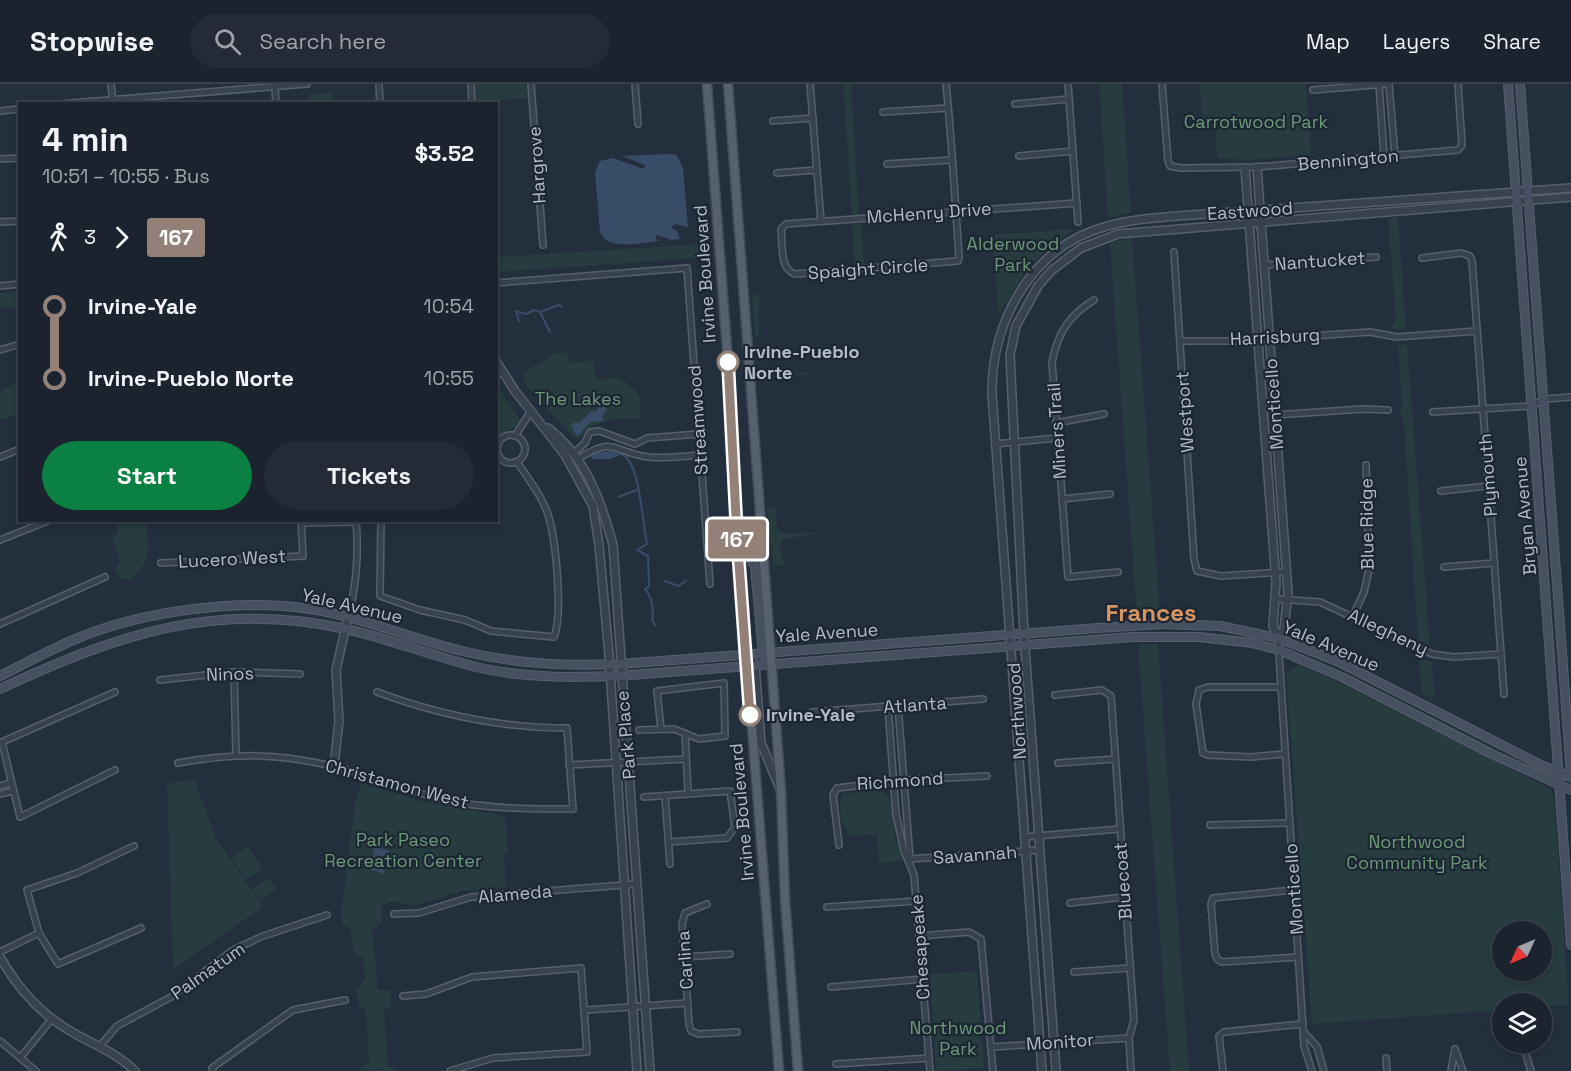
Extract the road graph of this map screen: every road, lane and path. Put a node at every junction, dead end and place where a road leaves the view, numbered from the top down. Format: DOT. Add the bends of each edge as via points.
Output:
graph roads {
  1 [pos="111,84"];
  2 [pos="307,84"];
  3 [pos="379,84"];
  4 [pos="471,84"];
  5 [pos="531,84"];
  6 [pos="635,84"];
  7 [pos="707,84"];
  8 [pos="728,84"];
  9 [pos="810,84"];
  10 [pos="946,84"];
  11 [pos="1068,84"];
  12 [pos="1162,84"];
  13 [pos="1379,84"];
  14 [pos="1388,84"];
  15 [pos="1458,84"];
  16 [pos="1508,84"];
  17 [pos="1520,84"];
  18 [pos="275,86"];
  19 [pos="222,87"];
  20 [pos="1313,90"];
  21 [pos="1070,99"];
  22 [pos="113,101"];
  23 [pos="95,102"];
  24 [pos="276,102"];
  25 [pos="380,102"];
  26 [pos="472,102"];
  27 [pos="1015,104"];
  28 [pos="18,108"];
  29 [pos="948,108"];
  30 [pos="0,111"];
  31 [pos="883,112"];
  32 [pos="813,118"];
  33 [pos="773,122"];
  34 [pos="638,124"];
  35 [pos="1073,151"];
  36 [pos="1019,156"];
  37 [pos="1395,156"];
  38 [pos="1384,157"];
  39 [pos="18,158"];
  40 [pos="0,159"];
  41 [pos="951,160"];
  42 [pos="887,164"];
  43 [pos="1257,167"];
  44 [pos="1245,168"];
  45 [pos="817,170"];
  46 [pos="777,173"];
  47 [pos="1571,188"];
  48 [pos="1516,192"];
  49 [pos="1528,196"];
  50 [pos="1571,197"];
  51 [pos="1516,201"];
  52 [pos="1077,203"];
  53 [pos="956,210"];
  54 [pos="1260,210"];
  55 [pos="1248,211"];
  56 [pos="18,221"];
  57 [pos="821,221"];
  58 [pos="0,222"];
  59 [pos="1078,222"];
  60 [pos="1260,222"];
  61 [pos="1249,223"];
  62 [pos="782,227"];
  63 [pos="543,245"];
  64 [pos="1174,252"];
  65 [pos="1376,257"];
  66 [pos="1422,258"];
  67 [pos="1264,266"];
  68 [pos="498,283"];
  69 [pos="18,284"];
  70 [pos="0,286"];
  71 [pos="1094,300"];
  72 [pos="1477,331"];
  73 [pos="1258,339"];
  74 [pos="1269,339"];
  75 [pos="1180,341"];
  76 [pos="18,345"];
  77 [pos="0,350"];
  78 [pos="994,352"];
  79 [pos="1010,355"];
  80 [pos="498,364"];
  81 [pos="1571,397"];
  82 [pos="1545,399"];
  83 [pos="1531,406"];
  84 [pos="1388,410"];
  85 [pos="1483,410"];
  86 [pos="531,411"];
  87 [pos="1433,412"];
  88 [pos="1104,414"];
  89 [pos="1275,415"];
  90 [pos="540,422"];
  91 [pos="1056,423"];
  92 [pos="699,434"];
  93 [pos="514,436"];
  94 [pos="1056,438"];
  95 [pos="1013,443"];
  96 [pos="995,444"];
  97 [pos="498,448"];
  98 [pos="18,450"];
  99 [pos="498,453"];
  100 [pos="701,455"];
  101 [pos="576,456"];
  102 [pos="0,457"];
  103 [pos="517,462"];
  104 [pos="1366,465"];
  105 [pos="1488,486"];
  106 [pos="1441,491"];
  107 [pos="1110,494"];
  108 [pos="1062,499"];
  109 [pos="45,522"];
  110 [pos="301,522"];
  111 [pos="356,522"];
  112 [pos="381,522"];
  113 [pos="737,536"];
  114 [pos="0,540"];
  115 [pos="161,563"];
  116 [pos="1494,563"];
  117 [pos="1444,567"];
  118 [pos="1118,572"];
  119 [pos="1286,572"];
  120 [pos="1275,573"];
  121 [pos="105,577"];
  122 [pos="710,584"];
  123 [pos="1276,599"];
  124 [pos="1288,599"];
  125 [pos="1353,616"];
  126 [pos="348,617"];
  127 [pos="0,624"];
  128 [pos="345,629"];
  129 [pos="1024,634"];
  130 [pos="1011,635"];
  131 [pos="1278,638"];
  132 [pos="1025,646"];
  133 [pos="1012,647"];
  134 [pos="1279,650"];
  135 [pos="767,652"];
  136 [pos="746,654"];
  137 [pos="1501,654"];
  138 [pos="609,664"];
  139 [pos="620,664"];
  140 [pos="771,664"];
  141 [pos="751,665"];
  142 [pos="234,672"];
  143 [pos="300,674"];
  144 [pos="621,675"];
  145 [pos="0,676"];
  146 [pos="610,676"];
  147 [pos="160,680"];
  148 [pos="1280,687"];
  149 [pos="0,689"];
  150 [pos="115,692"];
  151 [pos="377,693"];
  152 [pos="1504,694"];
  153 [pos="1055,695"];
  154 [pos="983,699"];
  155 [pos="898,706"];
  156 [pos="888,707"];
  157 [pos="812,712"];
  158 [pos="661,729"];
  159 [pos="639,730"];
  160 [pos="684,733"];
  161 [pos="236,754"];
  162 [pos="1284,754"];
  163 [pos="686,759"];
  164 [pos="1115,759"];
  165 [pos="178,763"];
  166 [pos="615,763"];
  167 [pos="628,763"];
  168 [pos="1058,763"];
  169 [pos="569,765"];
  170 [pos="334,766"];
  171 [pos="116,770"];
  172 [pos="1559,773"];
  173 [pos="987,776"];
  174 [pos="1571,776"];
  175 [pos="905,780"];
  176 [pos="894,781"];
  177 [pos="11,783"];
  178 [pos="0,786"];
  179 [pos="1559,786"];
  180 [pos="1571,790"];
  181 [pos="13,791"];
  182 [pos="781,791"];
  183 [pos="688,792"];
  184 [pos="0,794"];
  185 [pos="665,796"];
  186 [pos="644,797"];
  187 [pos="1289,823"];
  188 [pos="1210,825"];
  189 [pos="1119,829"];
  190 [pos="1040,836"];
  191 [pos="1025,837"];
  192 [pos="669,842"];
  193 [pos="839,845"];
  194 [pos="134,846"];
  195 [pos="1041,850"];
  196 [pos="1026,851"];
  197 [pos="910,860"];
  198 [pos="670,864"];
  199 [pos="637,884"];
  200 [pos="623,885"];
  201 [pos="1294,890"];
  202 [pos="1124,897"];
  203 [pos="916,901"];
  204 [pos="707,903"];
  205 [pos="1070,903"];
  206 [pos="827,907"];
  207 [pos="394,914"];
  208 [pos="327,915"];
  209 [pos="141,928"];
  210 [pos="39,933"];
  211 [pos="919,936"];
  212 [pos="1571,945"];
  213 [pos="0,952"];
  214 [pos="730,954"];
  215 [pos="0,957"];
  216 [pos="684,957"];
  217 [pos="1298,957"];
  218 [pos="1130,968"];
  219 [pos="1074,972"];
  220 [pos="922,979"];
  221 [pos="831,987"];
  222 [pos="403,996"];
  223 [pos="345,1000"];
  224 [pos="687,1003"];
  225 [pos="646,1005"];
  226 [pos="632,1006"];
  227 [pos="586,1010"];
  228 [pos="51,1020"];
  229 [pos="1303,1028"];
  230 [pos="737,1032"];
  231 [pos="1129,1038"];
  232 [pos="0,1041"];
  233 [pos="1053,1043"];
  234 [pos="1040,1044"];
  235 [pos="100,1046"];
  236 [pos="992,1047"];
  237 [pos="1526,1053"];
  238 [pos="20,1058"];
  239 [pos="928,1058"];
  240 [pos="1386,1058"];
  241 [pos="836,1064"];
  242 [pos="35,1071"];
  243 [pos="135,1071"];
  244 [pos="213,1071"];
  245 [pos="450,1071"];
  246 [pos="637,1071"];
  247 [pos="650,1071"];
  248 [pos="779,1071"];
  249 [pos="798,1071"];
  250 [pos="930,1071"];
  251 [pos="993,1071"];
  252 [pos="1042,1071"];
  253 [pos="1056,1071"];
  254 [pos="1131,1071"];
  255 [pos="1223,1071"];
  256 [pos="1312,1071"];
  257 [pos="1324,1071"];
  258 [pos="1388,1071"];
  259 [pos="1451,1071"];
  260 [pos="1463,1071"];
  261 [pos="1531,1071"];
  1 -- 22 [label="street"];
  2 -- 18 [label="street"];
  3 -- 25 [label="street"];
  4 -- 26 [label="street"];
  5 -- 63 [label="street, Hargrove"];
  6 -- 34 [label="street"];
  7 -- 113 [label="main road, Irvine Boulevard"];
  8 -- 135 [label="main road, Irvine Boulevard"];
  9 -- 32 [label="street"];
  10 -- 29 [label="street"];
  11 -- 21 [label="street"];
  12 -- 44 [label="street, Bennington" via="1170,166"];
  13 -- 14 [label="street"];
  13 -- 20 [label="street"];
  13 -- 38 [label="street"];
  14 -- 37 [label="street"];
  15 -- 37 [label="street, Bennington" via="1461,148"];
  16 -- 48 [label="main road, Bryan Avenue"];
  17 -- 49 [label="main road, Bryan Avenue"];
  18 -- 19 [label="street"];
  18 -- 24 [label="street"];
  19 -- 22 [label="street"];
  21 -- 27 [label="street"];
  21 -- 35 [label="street"];
  22 -- 23 [label="street"];
  28 -- 30 [label="street"];
  29 -- 31 [label="street"];
  29 -- 41 [label="street"];
  32 -- 33 [label="street"];
  32 -- 45 [label="street"];
  35 -- 36 [label="street"];
  35 -- 52 [label="street"];
  37 -- 38 [label="street, Bennington"];
  38 -- 43 [label="street, Bennington"];
  39 -- 40 [label="street"];
  41 -- 42 [label="street"];
  41 -- 53 [label="street"];
  43 -- 44 [label="street, Bennington"];
  43 -- 54 [label="street, Monticello"];
  44 -- 55 [label="street, Monticello"];
  45 -- 46 [label="street"];
  45 -- 57 [label="street"];
  47 -- 49 [label="street, Eastwood"];
  48 -- 49 [label="street, Eastwood"];
  48 -- 51 [label="main road, Bryan Avenue"];
  48 -- 54 [label="street, Eastwood"];
  49 -- 50 [label="street, Eastwood"];
  49 -- 51 [label="street, Eastwood"];
  49 -- 82 [label="main road, Bryan Avenue"];
  51 -- 60 [label="street, Eastwood"];
  51 -- 83 [label="main road, Bryan Avenue"];
  52 -- 53 [label="street, McHenry Drive"];
  52 -- 59 [label="street"];
  53 -- 57 [label="street, McHenry Drive"];
  53 -- 62 [label="street, Spaight Circle" via="958,261 795,274 784,264"];
  54 -- 55 [label="street, Eastwood"];
  54 -- 60 [label="street, Monticello"];
  55 -- 61 [label="street, Monticello"];
  55 -- 78 [label="street, Eastwood" via="1138,219 1075,239 1031,276 1004,319"];
  56 -- 58 [label="street"];
  57 -- 62 [label="street, McHenry Drive"];
  60 -- 61 [label="street, Eastwood"];
  60 -- 67 [label="street, Monticello"];
  61 -- 73 [label="street, Monticello"];
  61 -- 79 [label="street, Eastwood" via="1130,232 1081,248 1038,286 1016,326"];
  64 -- 75 [label="street, Westport"];
  65 -- 67 [label="street, Nantucket"];
  66 -- 72 [label="street, Plymouth" via="1461,253 1470,256"];
  67 -- 74 [label="street, Monticello"];
  68 -- 92 [label="street, Streamwood" via="687,268"];
  69 -- 70 [label="street"];
  71 -- 91 [label="street, Miners Trail" via="1071,316 1056,345 1052,362"];
  72 -- 74 [label="street, Harrisburg" via="1398,338 1370,332"];
  72 -- 85 [label="street, Plymouth"];
  73 -- 74 [label="street, Harrisburg"];
  73 -- 75 [label="street, Harrisburg"];
  73 -- 120 [label="street, Monticello"];
  74 -- 89 [label="street, Monticello"];
  75 -- 120 [label="street, Westport" via="1197,571 1221,576"];
  76 -- 77 [label="street"];
  78 -- 96 [label="street, Northwood"];
  79 -- 95 [label="street, Northwood"];
  80 -- 86 [label="street, Park Place"];
  81 -- 82 [label="street"];
  82 -- 83 [label="street"];
  82 -- 174 [label="main road, Bryan Avenue"];
  83 -- 85 [label="street"];
  83 -- 172 [label="main road, Bryan Avenue"];
  84 -- 89 [label="street"];
  85 -- 87 [label="street"];
  85 -- 105 [label="street, Plymouth"];
  86 -- 90 [label="street, Park Place"];
  86 -- 93 [label="street"];
  88 -- 91 [label="street"];
  89 -- 119 [label="street, Monticello"];
  90 -- 101 [label="street, Park Place"];
  90 -- 138 [label="street, Park Place" via="575,470 593,506"];
  91 -- 94 [label="street, Miners Trail"];
  92 -- 100 [label="street, Streamwood"];
  92 -- 101 [label="street" via="647,438 635,444 599,431 590,432"];
  93 -- 97 [label="street" via="500,441"];
  93 -- 103 [label="street" via="524,446"];
  94 -- 95 [label="street"];
  94 -- 108 [label="street, Miners Trail"];
  95 -- 96 [label="street"];
  95 -- 129 [label="street, Northwood"];
  96 -- 130 [label="street, Northwood"];
  98 -- 102 [label="street"];
  99 -- 103 [label="street" via="505,462"];
  100 -- 101 [label="street" via="653,458 605,445"];
  100 -- 122 [label="street, Streamwood"];
  101 -- 139 [label="street, Park Place" via="591,480 613,545"];
  103 -- 112 [label="street" via="549,517 558,582 555,636 490,632 465,620 380,596"];
  104 -- 125 [label="street, Blue Ridge" via="1370,570"];
  105 -- 106 [label="street"];
  105 -- 116 [label="street, Plymouth"];
  107 -- 108 [label="street"];
  108 -- 118 [label="street, Miners Trail" via="1068,578"];
  109 -- 114 [label="street"];
  110 -- 115 [label="street, Lucero West" via="303,556"];
  111 -- 126 [label="street" via="359,559"];
  113 -- 135 [label="main road" via="755,567"];
  113 -- 136 [label="main road, Irvine Boulevard"];
  116 -- 117 [label="street"];
  116 -- 137 [label="street, Plymouth"];
  119 -- 120 [label="street"];
  119 -- 124 [label="street, Monticello"];
  120 -- 123 [label="street, Monticello"];
  121 -- 127 [label="street"];
  123 -- 124 [label="street, Allegheny"];
  123 -- 131 [label="street, Monticello" via="1273,626"];
  124 -- 125 [label="street, Allegheny" via="1320,602"];
  124 -- 131 [label="street, Monticello" via="1284,629"];
  125 -- 137 [label="street, Allegheny" via="1432,654"];
  126 -- 128 [label="street"];
  126 -- 138 [label="main road, Yale Avenue" via="491,658 557,665"];
  126 -- 145 [label="main road, Yale Avenue" via="267,606 214,607 161,615 79,638"];
  128 -- 146 [label="main road, Yale Avenue" via="490,670"];
  128 -- 149 [label="main road, Yale Avenue" via="282,620 188,622 83,651"];
  128 -- 170 [label="street" via="336,670 339,721"];
  129 -- 130 [label="main road, Yale Avenue"];
  129 -- 131 [label="main road, Yale Avenue" via="1183,624"];
  129 -- 132 [label="street, Northwood"];
  130 -- 133 [label="street, Northwood"];
  130 -- 135 [label="main road, Yale Avenue"];
  131 -- 134 [label="street, Monticello"];
  131 -- 172 [label="main road, Yale Avenue" via="1337,661"];
  132 -- 133 [label="main road, Yale Avenue"];
  132 -- 134 [label="main road, Yale Avenue" via="1178,636 1230,640"];
  132 -- 190 [label="street, Northwood"];
  133 -- 140 [label="main road, Yale Avenue"];
  133 -- 191 [label="street, Northwood"];
  134 -- 148 [label="street, Monticello"];
  134 -- 179 [label="main road, Yale Avenue" via="1342,677"];
  135 -- 136 [label="main road, Yale Avenue"];
  135 -- 140 [label="main road, Irvine Boulevard"];
  136 -- 139 [label="main road, Yale Avenue"];
  136 -- 141 [label="main road, Irvine Boulevard"];
  137 -- 152 [label="street, Plymouth"];
  138 -- 139 [label="main road, Yale Avenue"];
  138 -- 146 [label="street, Park Place"];
  139 -- 144 [label="street, Park Place"];
  140 -- 141 [label="main road, Yale Avenue"];
  140 -- 182 [label="main road, Irvine Boulevard"];
  141 -- 144 [label="main road, Yale Avenue"];
  141 -- 182 [label="street" via="761,743"];
  141 -- 248 [label="main road, Irvine Boulevard"];
  142 -- 143 [label="street, Ninos"];
  142 -- 147 [label="street, Ninos"];
  142 -- 161 [label="street"];
  144 -- 146 [label="main road, Yale Avenue"];
  144 -- 167 [label="street, Park Place"];
  146 -- 166 [label="street, Park Place"];
  148 -- 162 [label="street, Monticello"];
  148 -- 162 [label="street" via="1208,687 1199,690 1196,704 1203,753 1251,757"];
  150 -- 177 [label="street" via="2,742"];
  151 -- 169 [label="street" via="483,722 567,728"];
  153 -- 164 [label="street, Bluecoat" via="1108,692"];
  154 -- 155 [label="street, Atlanta"];
  155 -- 156 [label="street, Atlanta"];
  155 -- 175 [label="street, Chesapeake"];
  156 -- 157 [label="street, Atlanta"];
  156 -- 176 [label="street, Chesapeake"];
  158 -- 159 [label="street"];
  158 -- 160 [label="street"];
  158 -- 160 [label="street" via="657,691 724,683 725,736 699,739"];
  160 -- 163 [label="street"];
  161 -- 165 [label="street, Christamon West"];
  161 -- 170 [label="street, Christamon West"];
  162 -- 187 [label="street, Monticello"];
  163 -- 167 [label="street"];
  163 -- 183 [label="street"];
  164 -- 168 [label="street"];
  164 -- 189 [label="street, Bluecoat"];
  166 -- 167 [label="street"];
  166 -- 169 [label="street"];
  166 -- 200 [label="street, Park Place"];
  167 -- 199 [label="street, Park Place"];
  169 -- 170 [label="street, Christamon West" via="573,809 511,810 408,791"];
  171 -- 181 [label="street" via="20,817"];
  172 -- 174 [label="main road, Yale Avenue"];
  172 -- 179 [label="main road, Bryan Avenue"];
  173 -- 175 [label="street, Richmond"];
  175 -- 176 [label="street, Richmond"];
  175 -- 197 [label="street, Chesapeake"];
  176 -- 193 [label="street, Richmond" via="837,788 833,795"];
  176 -- 197 [label="street, Chesapeake" via="896,814"];
  177 -- 178 [label="street"];
  177 -- 181 [label="street"];
  179 -- 180 [label="main road, Yale Avenue"];
  179 -- 212 [label="main road, Bryan Avenue"];
  181 -- 184 [label="street"];
  182 -- 249 [label="main road, Irvine Boulevard"];
  183 -- 185 [label="street" via="683,796"];
  183 -- 192 [label="street" via="730,791 733,833 727,838"];
  185 -- 186 [label="street"];
  185 -- 192 [label="street"];
  187 -- 188 [label="street"];
  187 -- 201 [label="street, Monticello"];
  189 -- 190 [label="street, Savannah"];
  189 -- 202 [label="street, Bluecoat"];
  190 -- 191 [label="street, Savannah"];
  190 -- 195 [label="street, Northwood"];
  191 -- 196 [label="street, Northwood"];
  192 -- 198 [label="street"];
  194 -- 210 [label="street" via="77,873 27,890"];
  195 -- 196 [label="street, Savannah"];
  195 -- 233 [label="street, Northwood"];
  196 -- 197 [label="street, Savannah"];
  196 -- 234 [label="street, Northwood"];
  197 -- 203 [label="street, Chesapeake"];
  199 -- 200 [label="street, Alameda"];
  199 -- 225 [label="street, Park Place"];
  200 -- 207 [label="street, Alameda" via="471,897 419,913"];
  200 -- 226 [label="street, Park Place"];
  201 -- 217 [label="street, Monticello"];
  201 -- 217 [label="street" via="1213,898 1211,904 1217,959 1229,962"];
  202 -- 205 [label="street"];
  202 -- 218 [label="street, Bluecoat"];
  203 -- 206 [label="street"];
  203 -- 211 [label="street, Chesapeake"];
  204 -- 216 [label="street, Carlina" via="684,913"];
  208 -- 235 [label="street, Palmatum" via="233,950 171,997 117,1026"];
  209 -- 210 [label="street" via="58,964"];
  210 -- 213 [label="street"];
  211 -- 220 [label="street, Chesapeake"];
  211 -- 236 [label="street" via="969,932 978,936 983,945"];
  214 -- 216 [label="street"];
  215 -- 228 [label="street" via="13,980"];
  216 -- 224 [label="street, Carlina"];
  217 -- 229 [label="street, Monticello"];
  218 -- 219 [label="street"];
  218 -- 231 [label="street, Bluecoat" via="1134,1020"];
  220 -- 221 [label="street"];
  220 -- 239 [label="street, Chesapeake"];
  222 -- 227 [label="street" via="426,994 472,977 581,968"];
  223 -- 244 [label="street" via="293,1010"];
  224 -- 225 [label="street"];
  224 -- 230 [label="street, Carlina" via="691,1031"];
  225 -- 226 [label="street"];
  225 -- 247 [label="street, Park Place"];
  226 -- 227 [label="street"];
  226 -- 246 [label="street, Park Place"];
  227 -- 245 [label="street" via="587,1052 493,1058"];
  228 -- 235 [label="street"];
  228 -- 238 [label="street"];
  229 -- 255 [label="street" via="1231,1030 1219,1036"];
  229 -- 256 [label="street, Monticello"];
  229 -- 257 [label="street, Monticello" via="1317,1047"];
  231 -- 233 [label="street, Monitor"];
  231 -- 254 [label="street, Bluecoat"];
  232 -- 238 [label="street"];
  233 -- 234 [label="street, Monitor"];
  233 -- 253 [label="street, Northwood"];
  234 -- 236 [label="street, Monitor"];
  234 -- 252 [label="street, Northwood"];
  235 -- 243 [label="street"];
  236 -- 251 [label="street"];
  237 -- 261 [label="street"];
  238 -- 242 [label="street"];
  239 -- 241 [label="street"];
  239 -- 250 [label="street, Chesapeake"];
  240 -- 258 [label="street"];
  259 -- 260 [label="street" via="1455,1048"];
}
